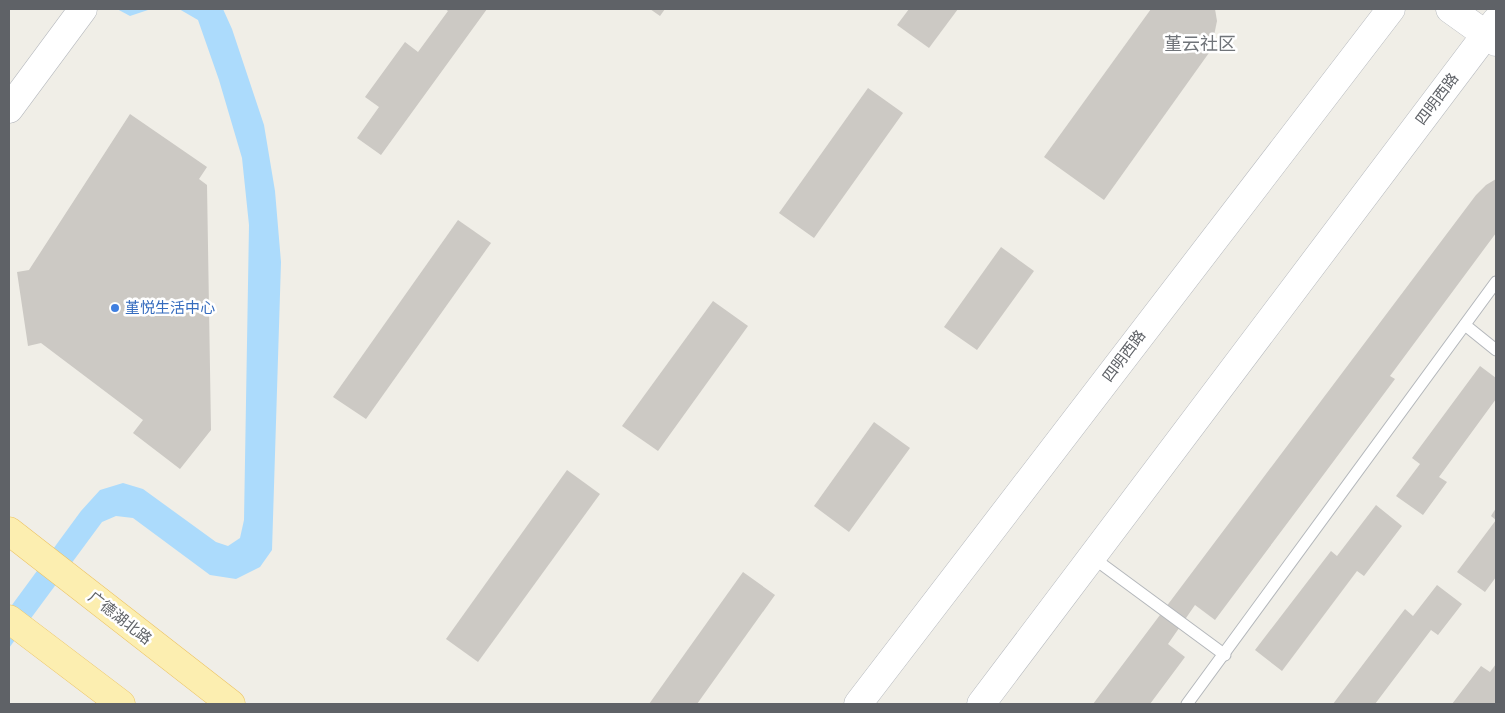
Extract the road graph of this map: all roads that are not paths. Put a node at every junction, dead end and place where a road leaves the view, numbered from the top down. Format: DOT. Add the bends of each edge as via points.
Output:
graph roads {
  1 [pos="83,9"];
  2 [pos="1391,9"];
  3 [pos="1450,9"];
  4 [pos="1493,33"];
  5 [pos="9,109"];
  6 [pos="1496,282"];
  7 [pos="1465,325"];
  8 [pos="1496,350"];
  9 [pos="9,532"];
  10 [pos="1092,557"];
  11 [pos="9,619"];
  12 [pos="1224,655"];
  13 [pos="121,704"];
  14 [pos="231,704"];
  15 [pos="858,704"];
  16 [pos="981,704"];
  17 [pos="1187,704"];
  1 -- 5 [label="main road"];
  2 -- 15 [label="main road, 四明西路"];
  3 -- 4 [label="main road"];
  4 -- 10 [label="main road, 四明西路"];
  6 -- 7 [label="lane"];
  7 -- 8 [label="lane"];
  7 -- 12 [label="lane"];
  9 -- 14 [label="main road, 广德湖北路"];
  10 -- 12 [label="lane"];
  10 -- 16 [label="main road, 四明西路"];
  11 -- 13 [label="main road"];
  12 -- 17 [label="lane"];
}
